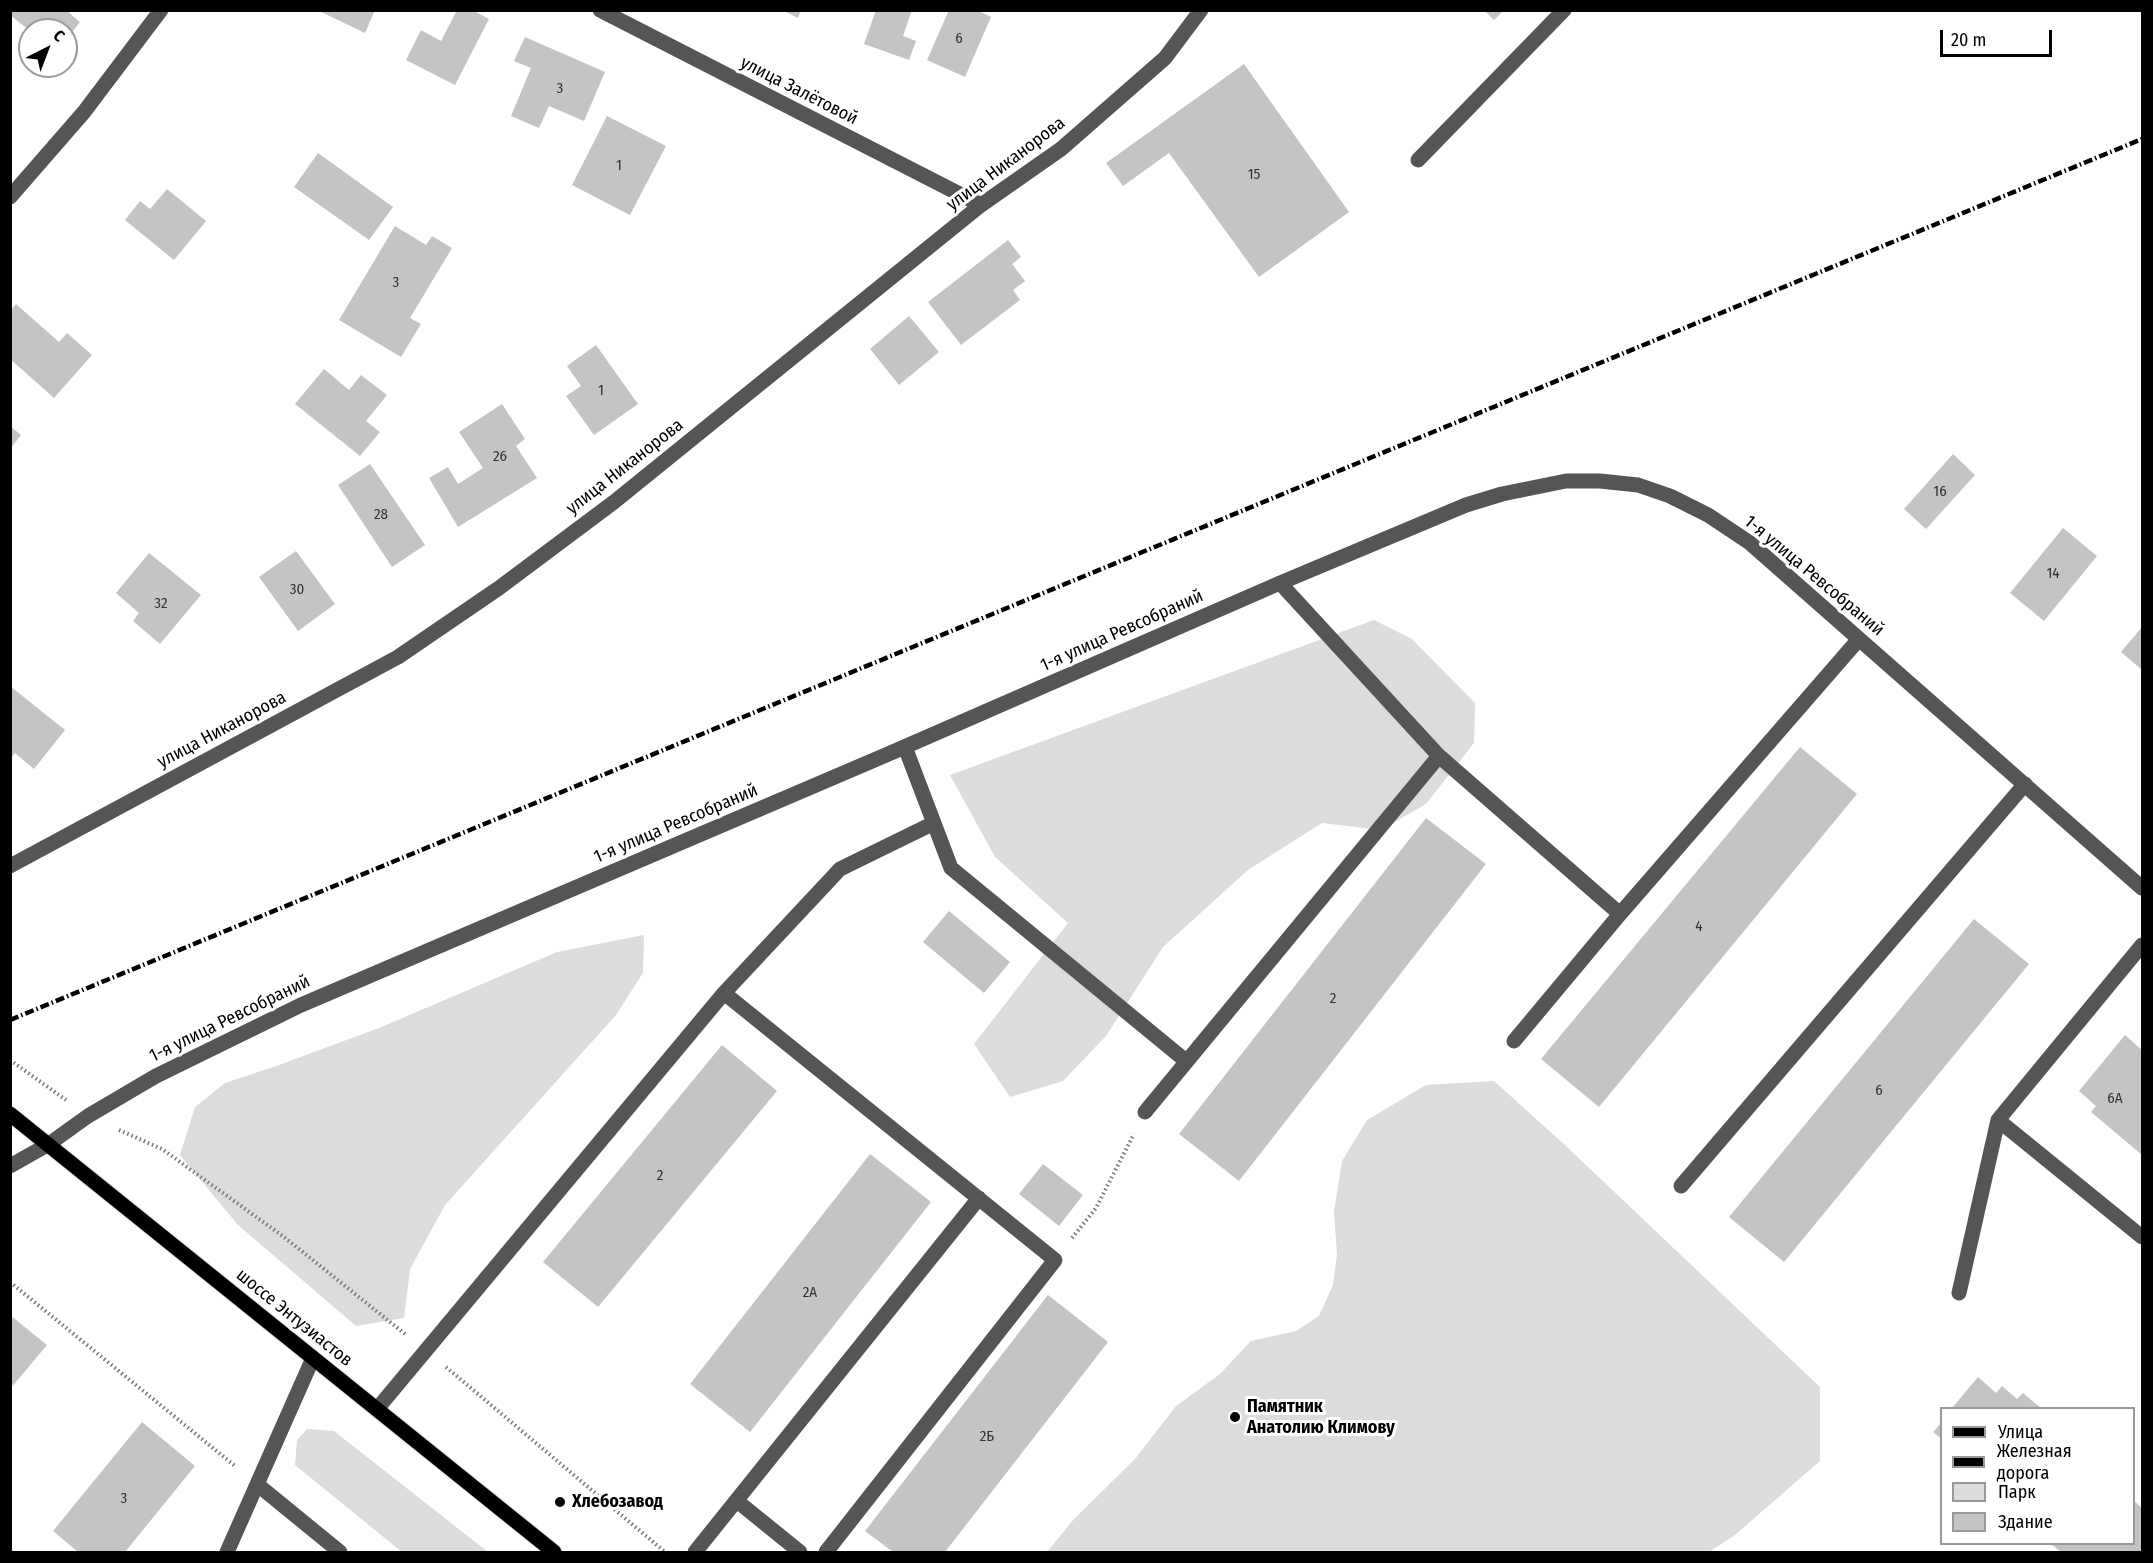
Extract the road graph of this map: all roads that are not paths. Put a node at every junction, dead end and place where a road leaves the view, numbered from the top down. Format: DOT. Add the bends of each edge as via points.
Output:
graph roads {
  1 [pos="161,10"];
  2 [pos="600,10"];
  3 [pos="1201,10"];
  4 [pos="1564,10"];
  5 [pos="1418,159"];
  6 [pos="10,197"];
  7 [pos="981,206"];
  8 [pos="1280,583"];
  9 [pos="1859,639"];
  10 [pos="905,747"];
  11 [pos="1439,756"];
  12 [pos="2025,784"];
  13 [pos="934,823"];
  14 [pos="10,866"];
  15 [pos="2142,888"];
  16 [pos="1620,914"];
  17 [pos="2142,945"];
  18 [pos="724,993"];
  19 [pos="1514,1041"];
  20 [pos="1186,1061"];
  21 [pos="1145,1112"];
  22 [pos="10,1114"];
  23 [pos="1998,1120"];
  24 [pos="48,1144"];
  25 [pos="10,1166"];
  26 [pos="1681,1186"];
  27 [pos="979,1198"];
  28 [pos="2142,1237"];
  29 [pos="1959,1293"];
  30 [pos="313,1358"];
  31 [pos="377,1409"];
  32 [pos="258,1485"];
  33 [pos="737,1501"];
  34 [pos="227,1552"];
  35 [pos="340,1552"];
  36 [pos="554,1552"];
  37 [pos="695,1552"];
  38 [pos="800,1552"];
  39 [pos="826,1552"];
  1 -- 6 [label="street" via="84,112"];
  2 -- 7 [label="street, улица Залётовой"];
  3 -- 7 [label="street, улица Никанорова" via="1165,58 1134,86 1061,148"];
  4 -- 5 [label="street"];
  7 -- 14 [label="street, улица Никанорова" via="614,502 398,657"];
  8 -- 9 [label="street, 1-я улица Ревсобраний" via="1466,505 1546,484 1600,481 1638,485 1708,515 1750,543"];
  8 -- 10 [label="street, 1-я улица Ревсобраний"];
  8 -- 11 [label="street"];
  9 -- 12 [label="street, 1-я улица Ревсобраний"];
  9 -- 16 [label="street"];
  10 -- 13 [label="street"];
  10 -- 24 [label="street, 1-я улица Ревсобраний" via="301,1005 156,1076"];
  11 -- 16 [label="street"];
  11 -- 20 [label="street"];
  12 -- 15 [label="street, 1-я улица Ревсобраний"];
  12 -- 26 [label="street"];
  13 -- 18 [label="street" via="840,869"];
  13 -- 20 [label="street" via="951,868"];
  16 -- 19 [label="street"];
  17 -- 23 [label="street"];
  18 -- 27 [label="street"];
  18 -- 31 [label="street"];
  20 -- 21 [label="street"];
  22 -- 24 [label="main road, шоссе Энтузиастов"];
  23 -- 28 [label="street"];
  23 -- 29 [label="street"];
  24 -- 25 [label="street, 1-я улица Ревсобраний"];
  24 -- 30 [label="main road, шоссе Энтузиастов"];
  27 -- 33 [label="street"];
  27 -- 39 [label="street" via="1055,1260"];
  30 -- 31 [label="main road, шоссе Энтузиастов"];
  30 -- 32 [label="street"];
  31 -- 36 [label="main road, шоссе Энтузиастов"];
  32 -- 34 [label="street"];
  32 -- 35 [label="street"];
  33 -- 37 [label="street"];
  33 -- 38 [label="street"];
}
